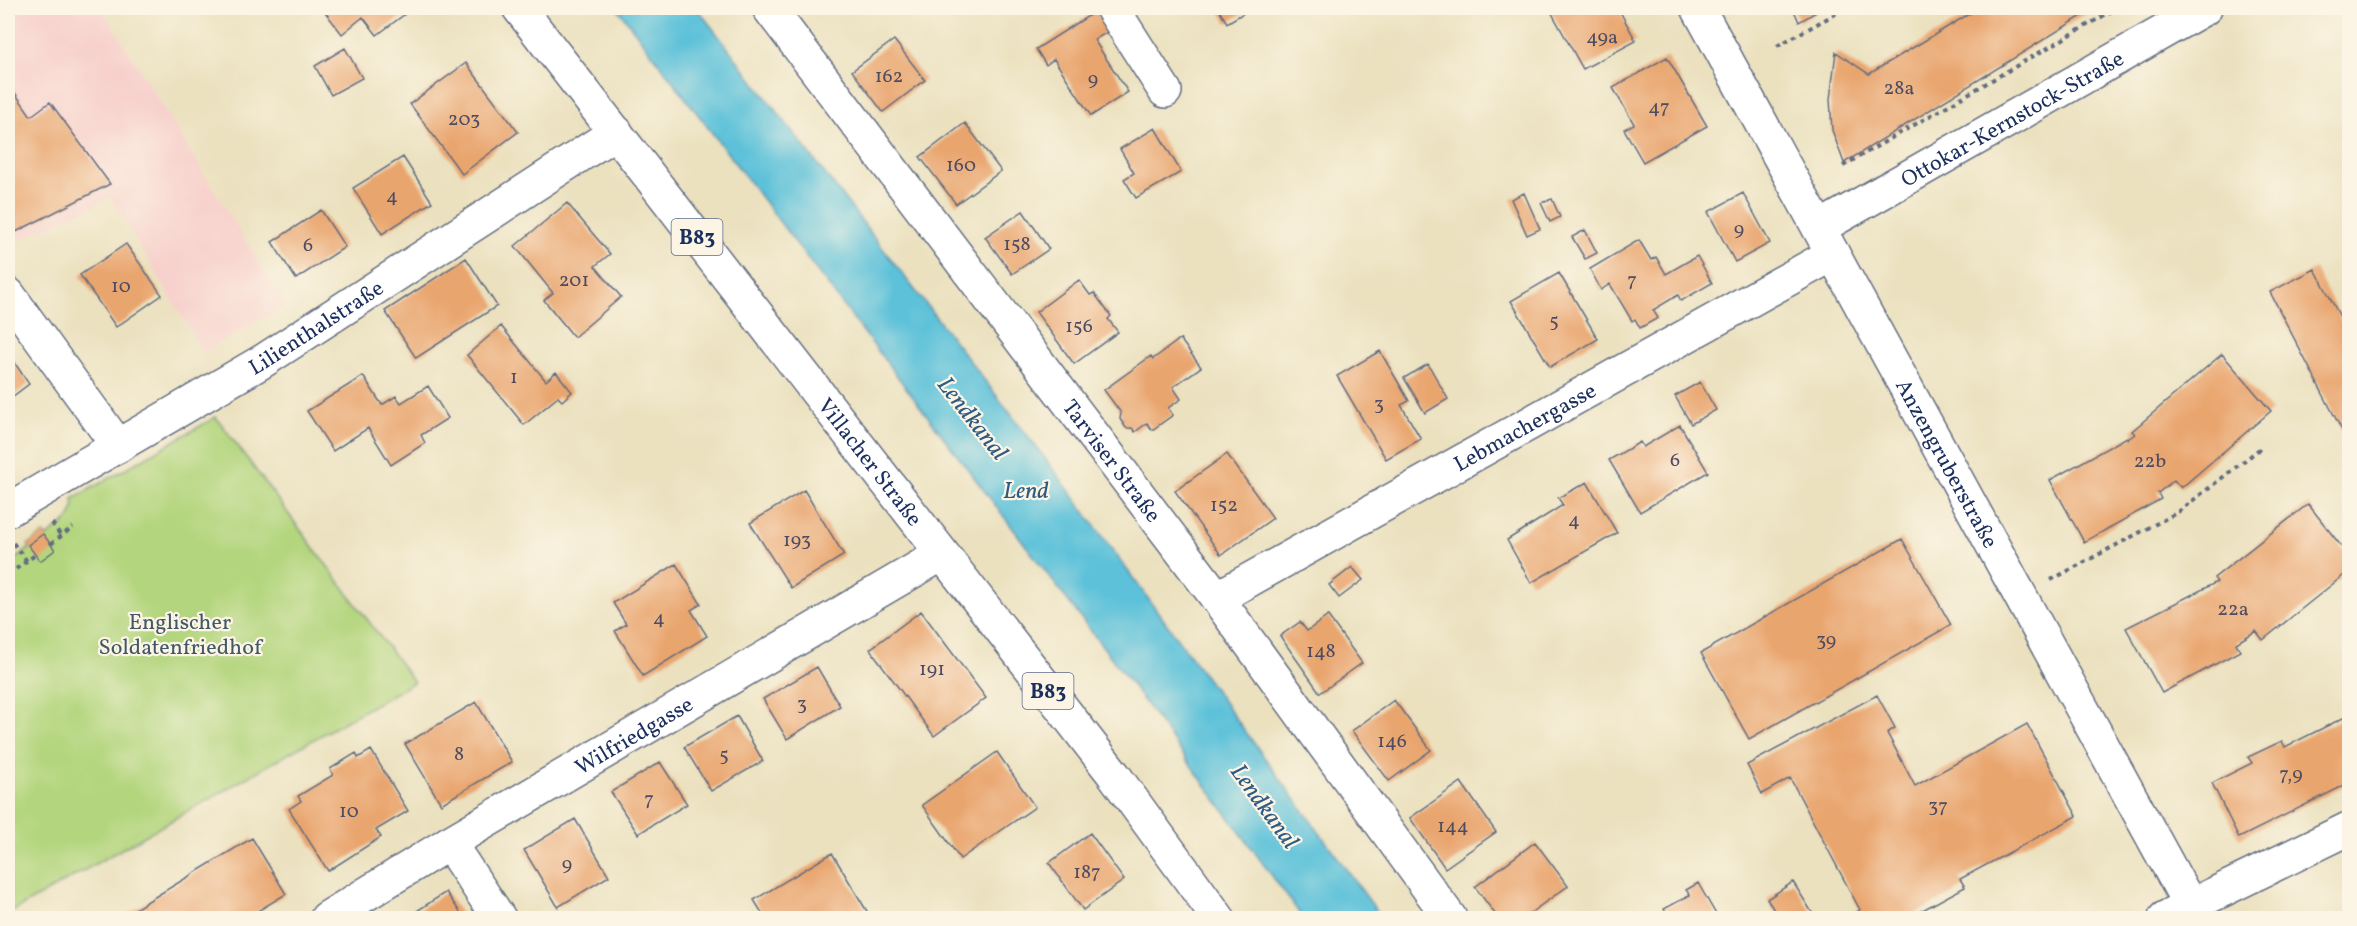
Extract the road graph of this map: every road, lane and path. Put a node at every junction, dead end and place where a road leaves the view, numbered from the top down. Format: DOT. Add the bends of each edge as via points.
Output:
graph roads {
  1 [pos="519,8"];
  2 [pos="770,8"];
  3 [pos="1112,8"];
  4 [pos="1698,8"];
  5 [pos="1846,8"];
  6 [pos="2117,8"];
  7 [pos="2205,8"];
  8 [pos="1777,46"];
  9 [pos="1165,91"];
  10 [pos="616,132"];
  11 [pos="1843,166"];
  12 [pos="1826,241"];
  13 [pos="8,294"];
  14 [pos="118,446"];
  15 [pos="2262,447"];
  16 [pos="8,510"];
  17 [pos="73,527"];
  18 [pos="8,535"];
  19 [pos="51,544"];
  20 [pos="942,554"];
  21 [pos="35,555"];
  22 [pos="27,561"];
  23 [pos="16,569"];
  24 [pos="2020,597"];
  25 [pos="1217,598"];
  26 [pos="2349,828"];
  27 [pos="449,843"];
  28 [pos="2184,914"];
  29 [pos="327,918"];
  30 [pos="499,918"];
  31 [pos="1218,918"];
  32 [pos="1450,918"];
  1 -- 10 [label="street, Villacher Straße / B83"];
  2 -- 25 [label="street, Tarviser Straße"];
  3 -- 9 [label="street"];
  4 -- 12 [label="street, Anzengruberstraße"];
  5 -- 8 [label="path"];
  6 -- 11 [label="path"];
  7 -- 12 [label="street, Ottokar-Kernstock-Straße"];
  10 -- 14 [label="street, Lilienthalstraße" via="263,361"];
  10 -- 20 [label="street, Villacher Straße / B83"];
  12 -- 24 [label="street, Anzengruberstraße"];
  12 -- 25 [label="street, Lebmachergasse"];
  13 -- 14 [label="street"];
  14 -- 16 [label="street, Lilienthalstraße"];
  15 -- 24 [label="path" via="2178,512"];
  17 -- 19 [label="path"];
  18 -- 22 [label="path"];
  20 -- 27 [label="street, Wilfriedgasse"];
  20 -- 31 [label="street, Villacher Straße / B83" via="1114,775"];
  21 -- 22 [label="path"];
  22 -- 23 [label="path"];
  24 -- 28 [label="street, Anzengruberstraße"];
  25 -- 32 [label="street, Tarviser Straße"];
  26 -- 28 [label="street"];
  27 -- 29 [label="street, Wilfriedgasse"];
  27 -- 30 [label="street"];
}
